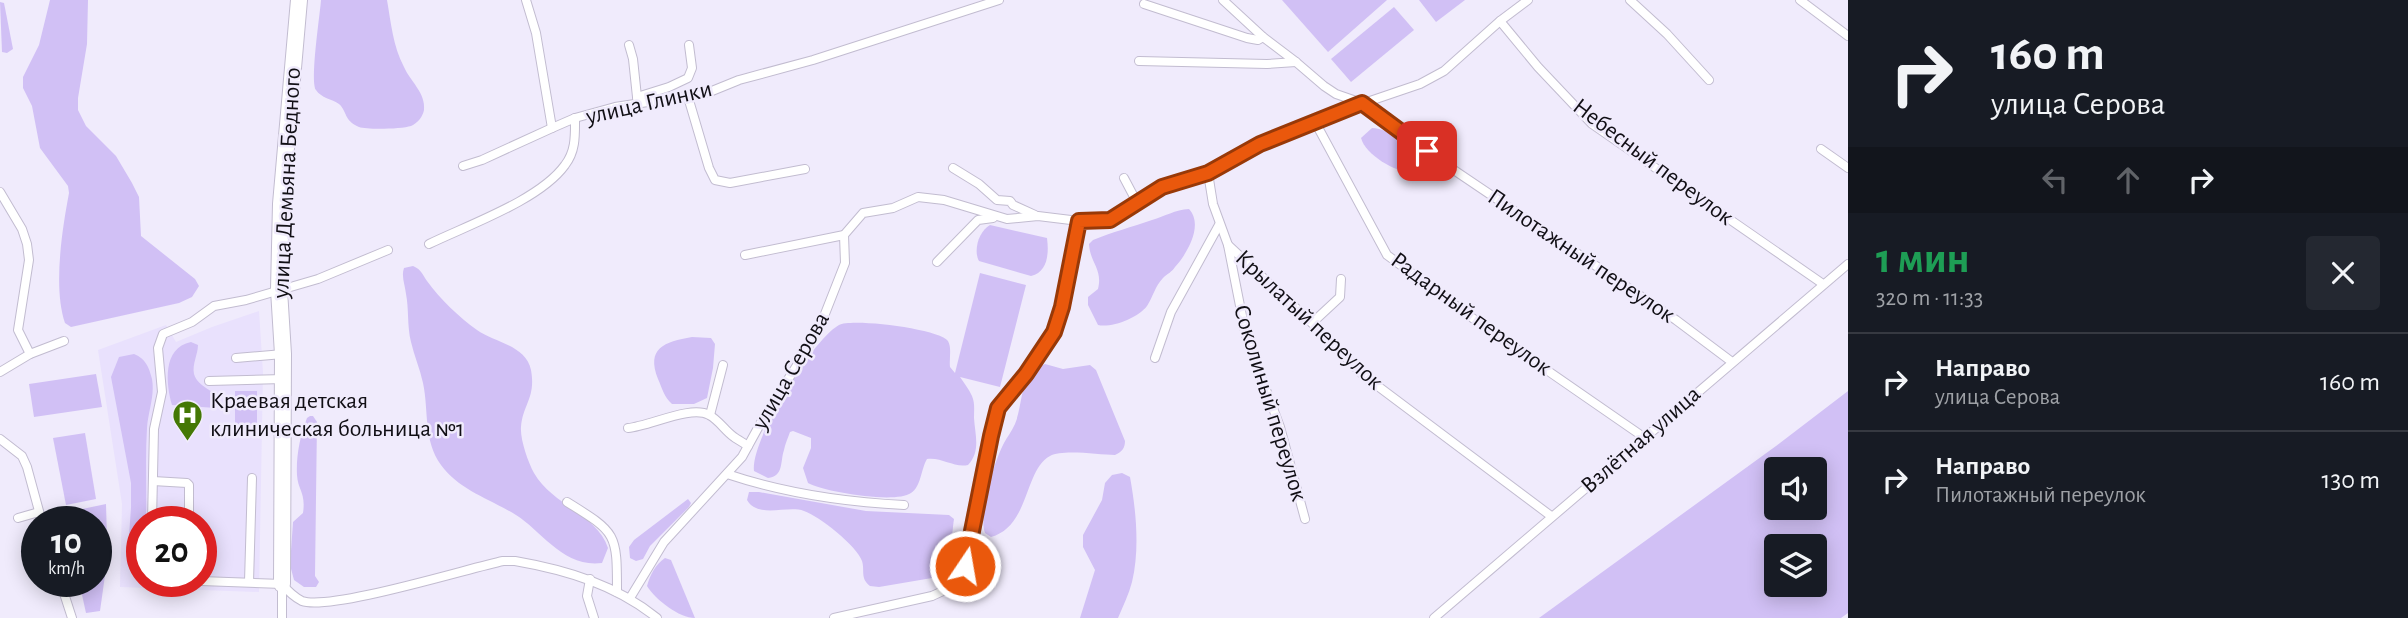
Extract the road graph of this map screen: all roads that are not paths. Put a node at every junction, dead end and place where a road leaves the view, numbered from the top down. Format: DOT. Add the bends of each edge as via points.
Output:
graph roads {
  1 [pos="299,0"];
  2 [pos="526,0"];
  3 [pos="999,0"];
  4 [pos="1223,0"];
  5 [pos="1528,0"];
  6 [pos="1630,0"];
  7 [pos="1800,0"];
  8 [pos="1144,4"];
  9 [pos="1500,21"];
  10 [pos="1848,36"];
  11 [pos="1263,37"];
  12 [pos="629,45"];
  13 [pos="689,45"];
  14 [pos="1139,61"];
  15 [pos="1296,61"];
  16 [pos="1709,80"];
  17 [pos="688,97"];
  18 [pos="638,100"];
  19 [pos="1362,103"];
  20 [pos="575,118"];
  21 [pos="1314,120"];
  22 [pos="552,128"];
  23 [pos="1821,149"];
  24 [pos="463,166"];
  25 [pos="1848,168"];
  26 [pos="805,169"];
  27 [pos="953,169"];
  28 [pos="1208,173"];
  29 [pos="1124,178"];
  30 [pos="0,192"];
  31 [pos="1140,202"];
  32 [pos="1038,216"];
  33 [pos="1007,219"];
  34 [pos="1079,221"];
  35 [pos="1219,225"];
  36 [pos="844,235"];
  37 [pos="429,244"];
  38 [pos="1228,245"];
  39 [pos="388,250"];
  40 [pos="745,255"];
  41 [pos="937,262"];
  42 [pos="1848,264"];
  43 [pos="1341,279"];
  44 [pos="1823,285"];
  45 [pos="279,290"];
  46 [pos="1312,323"];
  47 [pos="64,341"];
  48 [pos="30,354"];
  49 [pos="284,354"];
  50 [pos="236,358"];
  51 [pos="1155,358"];
  52 [pos="1732,362"];
  53 [pos="723,365"];
  54 [pos="0,372"];
  55 [pos="284,379"];
  56 [pos="209,381"];
  57 [pos="710,415"];
  58 [pos="628,428"];
  59 [pos="1645,438"];
  60 [pos="0,439"];
  61 [pos="748,446"];
  62 [pos="727,474"];
  63 [pos="252,478"];
  64 [pos="153,481"];
  65 [pos="567,502"];
  66 [pos="905,505"];
  67 [pos="37,506"];
  68 [pos="152,506"];
  69 [pos="189,506"];
  70 [pos="1551,516"];
  71 [pos="21,517"];
  72 [pos="18,518"];
  73 [pos="1305,519"];
  74 [pos="590,579"];
  75 [pos="217,581"];
  76 [pos="249,582"];
  77 [pos="282,584"];
  78 [pos="617,592"];
  79 [pos="65,597"];
  80 [pos="630,598"];
  81 [pos="72,618"];
  82 [pos="282,618"];
  83 [pos="594,618"];
  84 [pos="657,618"];
  85 [pos="834,618"];
  86 [pos="1434,618"];
  1 -- 45 [label="street, улица Демьяна Бедного" via="281,204"];
  2 -- 22 [label="lane"];
  3 -- 17 [label="lane, улица Глинки"];
  4 -- 11 [label="lane, Пилотажный переулок"];
  5 -- 9 [label="lane"];
  6 -- 16 [label="lane"];
  7 -- 10 [label="lane"];
  8 -- 11 [label="lane" via="1247,38"];
  9 -- 19 [label="lane" via="1444,71"];
  9 -- 44 [label="lane, Небесный переулок" via="1592,124"];
  11 -- 15 [label="lane, Пилотажный переулок"];
  12 -- 18 [label="lane"];
  13 -- 18 [label="lane" via="692,68 688,78"];
  14 -- 15 [label="lane"];
  15 -- 19 [label="lane, Пилотажный переулок" via="1336,94"];
  17 -- 18 [label="lane, улица Глинки"];
  17 -- 26 [label="lane" via="715,180 730,183"];
  18 -- 20 [label="lane, улица Глинки"];
  19 -- 21 [label="lane"];
  19 -- 52 [label="lane, Пилотажный переулок"];
  20 -- 22 [label="lane"];
  20 -- 37 [label="lane, улица Глинки" via="571,155 551,180 528,197"];
  21 -- 28 [label="lane"];
  21 -- 59 [label="lane, Радарный переулок" via="1387,255"];
  22 -- 24 [label="lane"];
  23 -- 25 [label="lane"];
  27 -- 32 [label="lane" via="997,200 1010,201"];
  28 -- 31 [label="lane" via="1162,187"];
  28 -- 35 [label="lane, Крылатый переулок"];
  29 -- 31 [label="lane"];
  30 -- 48 [label="lane" via="27,243 29,260 18,330"];
  31 -- 34 [label="lane" via="1110,220"];
  32 -- 33 [label="lane"];
  32 -- 34 [label="lane"];
  33 -- 36 [label="lane" via="918,197 893,208 863,213"];
  33 -- 41 [label="lane" via="978,220"];
  34 -- 85 [label="lane" via="1054,332 998,408 958,584 932,596"];
  35 -- 38 [label="lane, Крылатый переулок"];
  35 -- 51 [label="lane" via="1168,319"];
  36 -- 40 [label="lane"];
  36 -- 61 [label="lane, улица Серова" via="845,263 821,324"];
  38 -- 46 [label="lane, Крылатый переулок"];
  38 -- 73 [label="lane, Соколиный переулок" via="1246,336 1280,427"];
  39 -- 45 [label="lane"];
  42 -- 44 [label="lane, Взлётная улица"];
  43 -- 46 [label="lane" via="1339,297"];
  44 -- 52 [label="lane, Взлётная улица"];
  45 -- 49 [label="street, улица Демьяна Бедного"];
  45 -- 64 [label="lane" via="214,306 159,340 162,392 153,429"];
  46 -- 70 [label="lane, Крылатый переулок" via="1363,375"];
  47 -- 48 [label="lane"];
  48 -- 54 [label="lane"];
  49 -- 50 [label="lane"];
  49 -- 55 [label="street, улица Демьяна Бедного"];
  52 -- 59 [label="lane, Взлётная улица"];
  53 -- 57 [label="lane"];
  55 -- 56 [label="lane"];
  55 -- 77 [label="street, улица Демьяна Бедного"];
  57 -- 58 [label="lane" via="684,412"];
  57 -- 61 [label="lane"];
  59 -- 70 [label="lane, Взлётная улица"];
  60 -- 67 [label="lane" via="22,456"];
  61 -- 62 [label="lane, улица Серова"];
  62 -- 66 [label="lane" via="804,494"];
  62 -- 80 [label="lane, улица Серова" via="664,542"];
  63 -- 76 [label="lane"];
  64 -- 68 [label="lane"];
  64 -- 69 [label="lane" via="190,485"];
  65 -- 78 [label="lane" via="595,519 614,541"];
  70 -- 86 [label="lane, Взлётная улица"];
  71 -- 72 [label="lane"];
  74 -- 77 [label="lane" via="503,561 320,603 303,601"];
  74 -- 78 [label="lane"];
  74 -- 83 [label="lane" via="587,596"];
  75 -- 76 [label="lane"];
  76 -- 77 [label="lane"];
  77 -- 82 [label="lane, улица Демьяна Бедного"];
  78 -- 80 [label="lane"];
  79 -- 81 [label="lane"];
  80 -- 84 [label="lane"];
}
